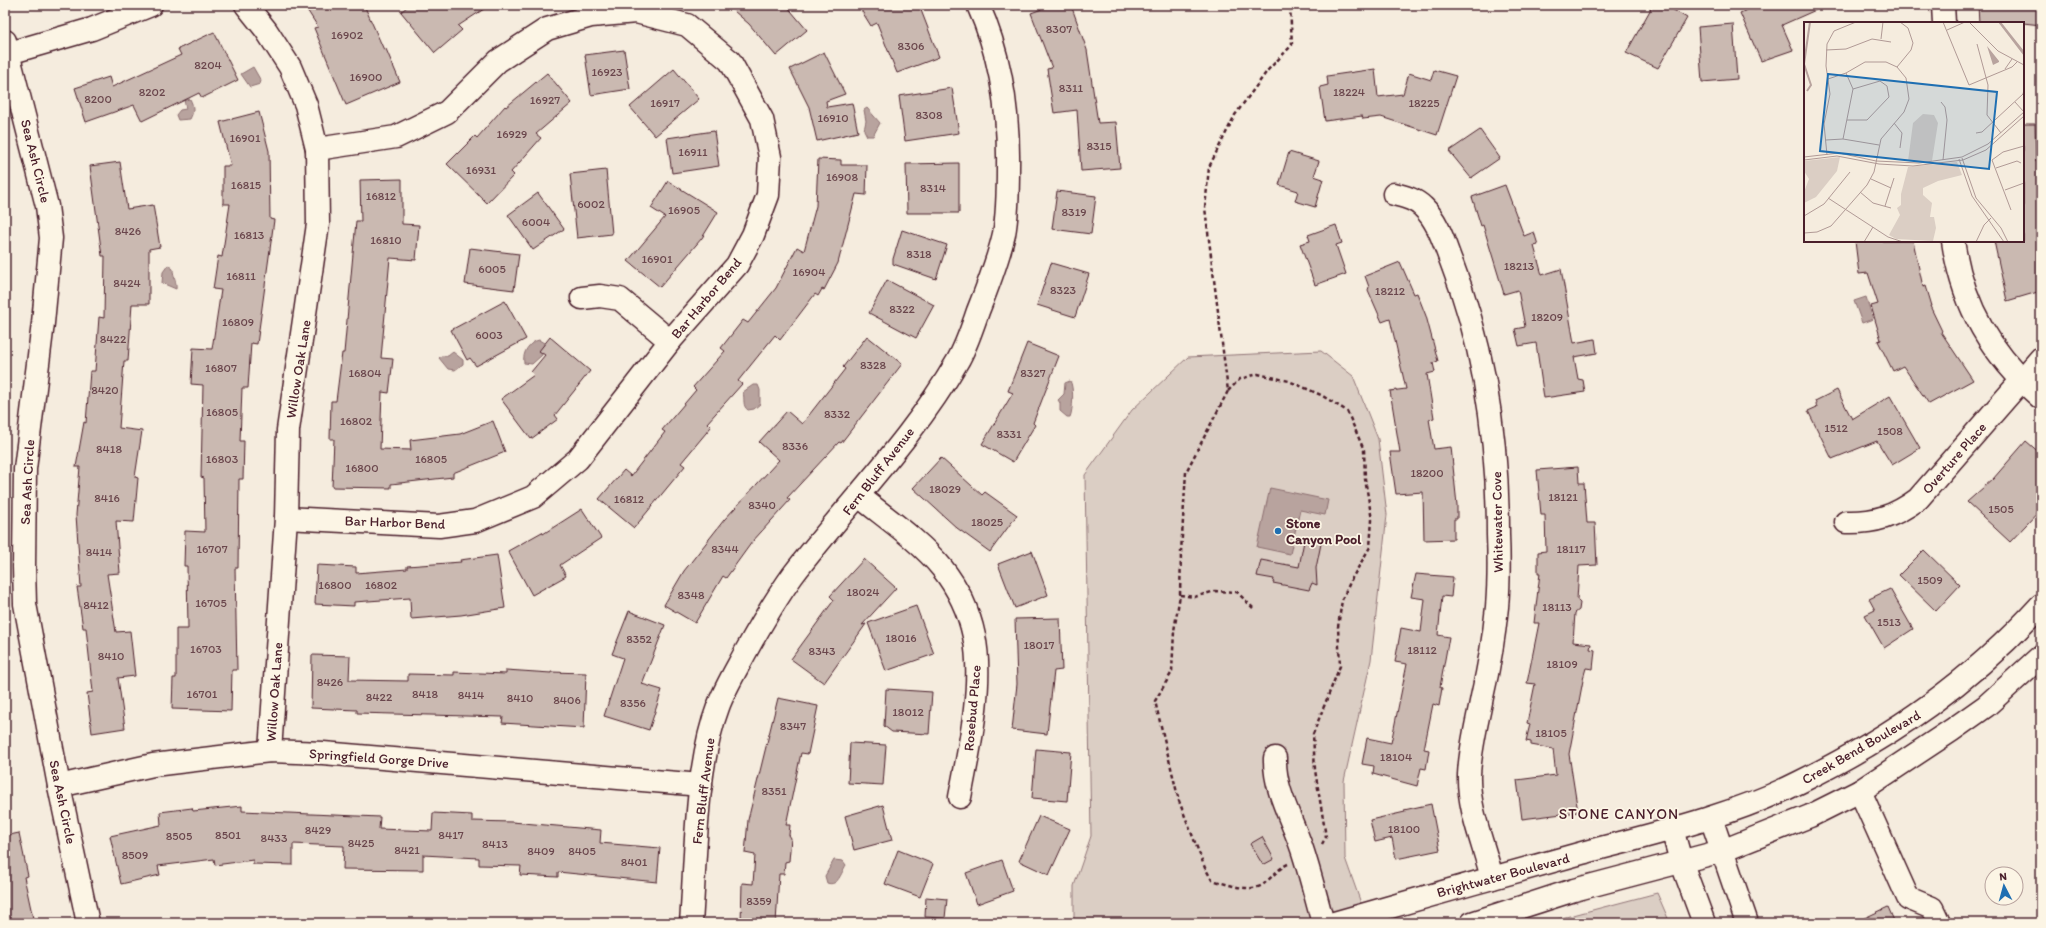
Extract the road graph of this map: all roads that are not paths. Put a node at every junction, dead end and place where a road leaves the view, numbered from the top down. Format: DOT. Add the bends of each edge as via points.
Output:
graph roads {
  1 [pos="151,5"];
  2 [pos="246,5"];
  3 [pos="978,5"];
  4 [pos="1943,5"];
  5 [pos="1944,22"];
  6 [pos="7,47"];
  7 [pos="317,149"];
  8 [pos="1394,194"];
  9 [pos="1953,242"];
  10 [pos="582,298"];
  11 [pos="670,341"];
  12 [pos="2041,358"];
  13 [pos="2021,381"];
  14 [pos="2041,398"];
  15 [pos="859,496"];
  16 [pos="286,518"];
  17 [pos="1846,522"];
  18 [pos="2041,605"];
  19 [pos="2041,656"];
  20 [pos="270,751"];
  21 [pos="1275,758"];
  22 [pos="701,785"];
  23 [pos="59,786"];
  24 [pos="1860,791"];
  25 [pos="960,796"];
  26 [pos="1711,818"];
  27 [pos="1672,829"];
  28 [pos="1722,851"];
  29 [pos="1681,861"];
  30 [pos="1492,878"];
  31 [pos="88,923"];
  32 [pos="691,923"];
  33 [pos="1323,923"];
  34 [pos="1334,923"];
  35 [pos="1472,923"];
  36 [pos="1704,923"];
  37 [pos="1747,923"];
  38 [pos="1939,923"];
  1 -- 6 [label="street" via="92,30"];
  2 -- 7 [label="street, Willow Oak Lane" via="290,67 306,105"];
  3 -- 15 [label="street, Fern Bluff Avenue" via="994,50 1005,104 1008,197 1004,232 986,291 959,360 919,419"];
  4 -- 5 [label="street"];
  6 -- 23 [label="street, Sea Ash Circle" via="47,206 51,238 25,469 24,567 25,604"];
  7 -- 11 [label="street, Bar Harbor Bend" via="396,137 447,112 498,61 548,28 591,16 636,12 687,25 730,61 762,119 770,157 768,195 753,235 737,265"];
  7 -- 16 [label="street, Willow Oak Lane" via="318,224 288,430"];
  8 -- 30 [label="street, Whitewater Cove" via="1422,206 1433,219 1443,240 1460,283 1488,397 1496,470 1499,578 1488,669 1471,750 1469,777 1472,803"];
  9 -- 13 [label="street" via="1961,283 1977,319 2001,357"];
  10 -- 11 [label="street" via="600,296 620,299"];
  11 -- 16 [label="street, Bar Harbor Bend" via="578,459 533,497 475,521 439,526"];
  12 -- 13 [label="street, Overture Place"];
  13 -- 14 [label="street"];
  13 -- 17 [label="street, Overture Place" via="1918,499 1896,514 1881,520 1865,523"];
  15 -- 22 [label="street, Fern Bluff Avenue" via="777,597 733,675 718,706"];
  15 -- 25 [label="street, Rosebud Place" via="910,537 941,567 956,588 967,611 974,636 977,665 970,740"];
  16 -- 20 [label="street, Willow Oak Lane"];
  18 -- 26 [label="street, Creek Bend Boulevard" via="2010,638 1958,685 1904,724 1799,783"];
  19 -- 24 [label="street" via="1986,706"];
  20 -- 22 [label="street, Springfield Gorge Drive" via="324,753"];
  20 -- 23 [label="street, Springfield Gorge Drive" via="153,765"];
  21 -- 33 [label="street" via="1279,787 1302,849"];
  22 -- 32 [label="street, Fern Bluff Avenue"];
  23 -- 31 [label="street, Sea Ash Circle"];
  24 -- 28 [label="street" via="1810,816"];
  24 -- 38 [label="street" via="1908,898 1932,908"];
  26 -- 27 [label="street, Creek Bend Boulevard"];
  26 -- 28 [label="street"];
  27 -- 29 [label="street"];
  27 -- 30 [label="street, Brightwater Boulevard"];
  28 -- 29 [label="street"];
  28 -- 37 [label="street"];
  29 -- 35 [label="street" via="1574,890"];
  29 -- 36 [label="street"];
  30 -- 34 [label="street, Brightwater Boulevard"];
}
